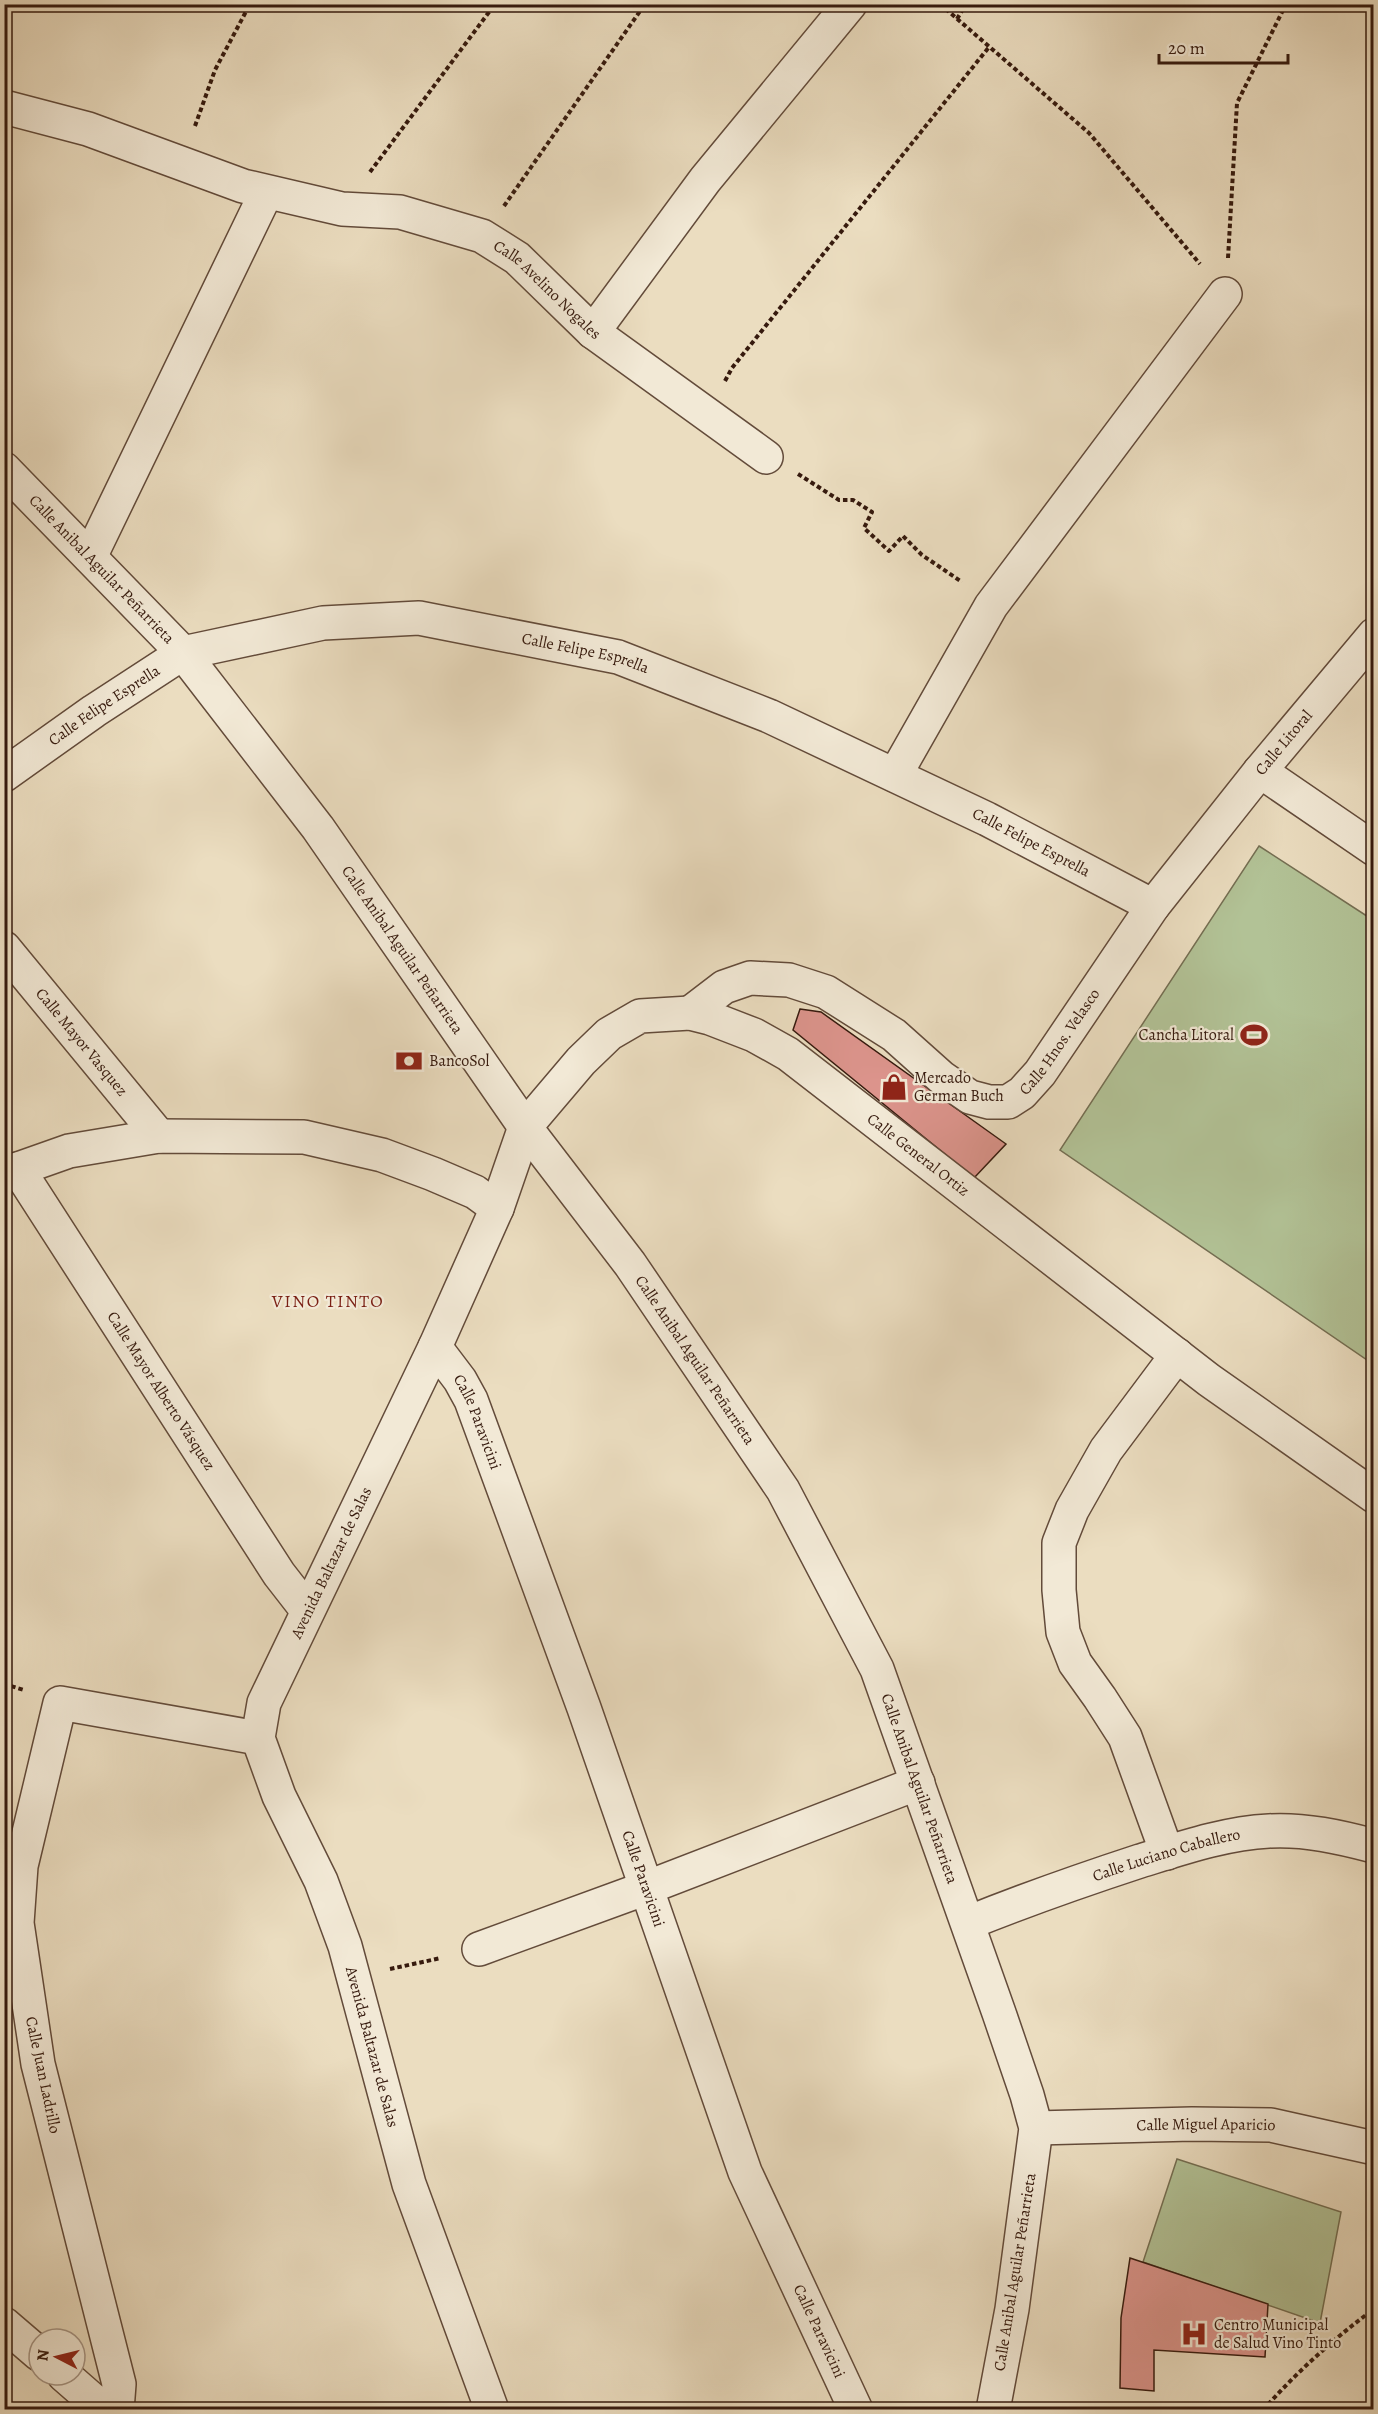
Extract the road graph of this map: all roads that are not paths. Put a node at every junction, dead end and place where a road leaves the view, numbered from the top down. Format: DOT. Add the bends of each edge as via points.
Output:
graph roads {
  1 [pos="850,4"];
  2 [pos="4,107"];
  3 [pos="266,193"];
  4 [pos="1226,294"];
  5 [pos="593,332"];
  6 [pos="766,457"];
  7 [pos="4,469"];
  8 [pos="90,557"];
  9 [pos="1374,635"];
  10 [pos="183,653"];
  11 [pos="1260,771"];
  12 [pos="4,775"];
  13 [pos="895,775"];
  14 [pos="1374,849"];
  15 [pos="1153,906"];
  16 [pos="4,948"];
  17 [pos="690,1013"];
  18 [pos="525,1127"];
  19 [pos="159,1136"];
  20 [pos="11,1172"];
  21 [pos="497,1208"];
  22 [pos="435,1347"];
  23 [pos="1178,1355"];
  24 [pos="1374,1496"];
  25 [pos="307,1610"];
  26 [pos="258,1738"];
  27 [pos="918,1783"];
  28 [pos="1374,1846"];
  29 [pos="1167,1853"];
  30 [pos="646,1888"];
  31 [pos="968,1923"];
  32 [pos="479,1949"];
  33 [pos="1036,2128"];
  34 [pos="1374,2148"];
  35 [pos="5,2325"];
  36 [pos="27,2344"];
  37 [pos="78,2387"];
  38 [pos="104,2409"];
  39 [pos="117,2409"];
  40 [pos="492,2409"];
  41 [pos="856,2409"];
  42 [pos="993,2409"];
  1 -- 5 [label="street" via="705,180"];
  2 -- 3 [label="street, Calle Avelino Nogales" via="88,129"];
  3 -- 5 [label="street, Calle Avelino Nogales" via="342,209 400,212 483,236 517,258"];
  3 -- 8 [label="street"];
  4 -- 13 [label="street" via="991,606"];
  5 -- 6 [label="street, Calle Avelino Nogales"];
  7 -- 8 [label="street, Calle Anibal Aguilar Peñarrieta"];
  8 -- 10 [label="street, Calle Anibal Aguilar Peñarrieta"];
  9 -- 11 [label="street, Calle Litoral"];
  10 -- 12 [label="street, Calle Felipe Esprella"];
  10 -- 13 [label="street, Calle Felipe Esprella" via="323,623 418,618 618,657 769,716"];
  10 -- 18 [label="street, Calle Anibal Aguilar Peñarrieta" via="318,828"];
  11 -- 14 [label="street, Calle Litoral"];
  11 -- 15 [label="street, Calle Hnos. Velasco"];
  13 -- 15 [label="street, Calle Felipe Esprella"];
  15 -- 17 [label="street, Calle Hnos. Velasco" via="1040,1073 1008,1102 970,1097 894,1035 826,992 789,980 750,978 724,987"];
  16 -- 19 [label="street, Calle Mayor Vasquez"];
  17 -- 18 [label="street, Calle General Ortiz" via="640,1016 609,1034"];
  17 -- 23 [label="street, Calle General Ortiz" via="754,1035 788,1054"];
  18 -- 21 [label="street, Calle General Ortiz"];
  18 -- 27 [label="street, Calle Anibal Aguilar Peñarrieta" via="630,1264 783,1490 876,1669"];
  19 -- 20 [label="street" via="69,1151"];
  19 -- 21 [label="street" via="304,1137 382,1155 474,1192"];
  20 -- 25 [label="street, Calle Mayor Alberto Vásquez" via="279,1574"];
  21 -- 22 [label="street, Avenida Baltazar de Salas"];
  22 -- 25 [label="street, Avenida Baltazar de Salas"];
  22 -- 30 [label="street, Calle Paravicini" via="471,1400"];
  23 -- 24 [label="street, Calle General Ortiz"];
  23 -- 29 [label="street" via="1106,1450 1072,1510 1059,1543 1063,1632 1074,1663 1125,1737"];
  25 -- 26 [label="street, Avenida Baltazar de Salas" via="264,1703"];
  26 -- 39 [label="street, Calle Juan Ladrillo" via="60,1703 21,1866 17,1923 38,2064 119,2384"];
  26 -- 40 [label="street, Avenida Baltazar de Salas" via="279,1796 321,1881 345,1946 409,2184"];
  27 -- 30 [label="street"];
  27 -- 31 [label="street, Calle Anibal Aguilar Peñarrieta"];
  28 -- 29 [label="street, Calle Luciano Caballero" via="1308,1832 1270,1831 1236,1835"];
  29 -- 31 [label="street, Calle Luciano Caballero" via="1081,1880"];
  30 -- 32 [label="street"];
  30 -- 41 [label="street, Calle Paravicini" via="745,2172"];
  31 -- 33 [label="street, Calle Anibal Aguilar Peñarrieta"];
  33 -- 34 [label="street, Calle Miguel Aparicio" via="1271,2125"];
  33 -- 42 [label="street, Calle Anibal Aguilar Peñarrieta" via="1012,2309"];
  35 -- 36 [label="street"];
  37 -- 38 [label="street"];
}
